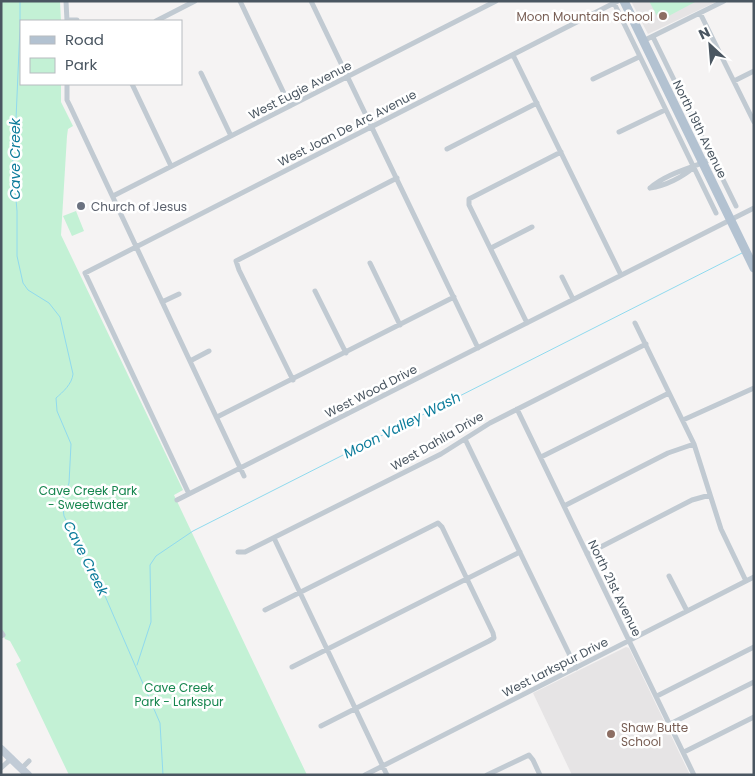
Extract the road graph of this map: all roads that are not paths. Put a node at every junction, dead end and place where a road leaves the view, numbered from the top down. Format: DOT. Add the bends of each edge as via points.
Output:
graph roads {
  1 [pos="66,1"];
  2 [pos="195,1"];
  3 [pos="240,1"];
  4 [pos="311,1"];
  5 [pos="496,1"];
  6 [pos="624,1"];
  7 [pos="724,1"];
  8 [pos="616,2"];
  9 [pos="700,13"];
  10 [pos="66,20"];
  11 [pos="158,20"];
  12 [pos="653,37"];
  13 [pos="644,42"];
  14 [pos="513,55"];
  15 [pos="639,57"];
  16 [pos="754,71"];
  17 [pos="201,73"];
  18 [pos="347,77"];
  19 [pos="593,79"];
  20 [pos="734,81"];
  21 [pos="67,85"];
  22 [pos="132,85"];
  23 [pos="537,103"];
  24 [pos="290,106"];
  25 [pos="665,110"];
  26 [pos="754,122"];
  27 [pos="371,127"];
  28 [pos="619,132"];
  29 [pos="230,136"];
  30 [pos="447,149"];
  31 [pos="561,152"];
  32 [pos="712,159"];
  33 [pos="698,165"];
  34 [pos="171,166"];
  35 [pos="397,178"];
  36 [pos="113,196"];
  37 [pos="736,206"];
  38 [pos="754,208"];
  39 [pos="716,213"];
  40 [pos="730,220"];
  41 [pos="532,227"];
  42 [pos="136,246"];
  43 [pos="490,248"];
  44 [pos="752,261"];
  45 [pos="370,263"];
  46 [pos="621,275"];
  47 [pos="562,277"];
  48 [pos="315,290"];
  49 [pos="179,294"];
  50 [pos="454,298"];
  51 [pos="574,299"];
  52 [pos="162,302"];
  53 [pos="527,323"];
  54 [pos="635,323"];
  55 [pos="400,325"];
  56 [pos="646,344"];
  57 [pos="478,348"];
  58 [pos="209,351"];
  59 [pos="346,353"];
  60 [pos="190,361"];
  61 [pos="293,380"];
  62 [pos="754,388"];
  63 [pos="669,393"];
  64 [pos="517,409"];
  65 [pos="217,417"];
  66 [pos="683,420"];
  67 [pos="465,439"];
  68 [pos="694,444"];
  69 [pos="540,457"];
  70 [pos="241,468"];
  71 [pos="244,476"];
  72 [pos="189,494"];
  73 [pos="710,495"];
  74 [pos="177,500"];
  75 [pos="564,506"];
  76 [pos="274,538"];
  77 [pos="238,552"];
  78 [pos="520,552"];
  79 [pos="587,554"];
  80 [pos="669,576"];
  81 [pos="754,577"];
  82 [pos="466,579"];
  83 [pos="746,581"];
  84 [pos="300,592"];
  85 [pos="266,610"];
  86 [pos="687,611"];
  87 [pos="629,640"];
  88 [pos="754,647"];
  89 [pos="327,649"];
  90 [pos="292,667"];
  91 [pos="576,668"];
  92 [pos="754,682"];
  93 [pos="657,696"];
  94 [pos="356,709"];
  95 [pos="754,717"];
  96 [pos="670,724"];
  97 [pos="320,726"];
  98 [pos="1,749"];
  99 [pos="684,752"];
  100 [pos="12,758"];
  101 [pos="30,761"];
  102 [pos="383,766"];
  103 [pos="1,768"];
  104 [pos="22,768"];
  105 [pos="28,775"];
  106 [pos="365,775"];
  107 [pos="387,775"];
  108 [pos="487,775"];
  109 [pos="540,775"];
  110 [pos="694,775"];
  1 -- 10 [label="street"];
  2 -- 11 [label="street"];
  3 -- 24 [label="street"];
  4 -- 18 [label="street"];
  5 -- 18 [label="street, West Eugie Avenue"];
  6 -- 13 [label="main road, North 19th Avenue"];
  7 -- 9 [label="street"];
  8 -- 14 [label="street, West Joan De Arc Avenue"];
  8 -- 15 [label="street, North 19th Avenue"];
  9 -- 12 [label="street"];
  9 -- 20 [label="street"];
  12 -- 13 [label="street"];
  12 -- 32 [label="street, North 19th Avenue"];
  13 -- 33 [label="main road, North 19th Avenue"];
  14 -- 23 [label="street"];
  14 -- 27 [label="street, West Joan De Arc Avenue"];
  15 -- 19 [label="street"];
  15 -- 25 [label="street, North 19th Avenue"];
  16 -- 20 [label="street"];
  17 -- 29 [label="street"];
  18 -- 24 [label="street, West Eugie Avenue"];
  18 -- 27 [label="street"];
  20 -- 26 [label="street"];
  21 -- 36 [label="street" via="67,100"];
  22 -- 34 [label="street"];
  23 -- 30 [label="street"];
  23 -- 31 [label="street"];
  24 -- 29 [label="street, West Eugie Avenue"];
  25 -- 28 [label="street"];
  25 -- 33 [label="street, North 19th Avenue"];
  27 -- 35 [label="street"];
  27 -- 42 [label="street, West Joan De Arc Avenue"];
  29 -- 34 [label="street, West Eugie Avenue"];
  31 -- 43 [label="street" via="469,199"];
  31 -- 46 [label="street"];
  32 -- 33 [label="street"];
  32 -- 37 [label="street, North 19th Avenue"];
  33 -- 33 [label="street" via="686,168 650,188 659,187"];
  33 -- 39 [label="street, North 19th Avenue"];
  33 -- 40 [label="main road, North 19th Avenue"];
  34 -- 36 [label="street, West Eugie Avenue"];
  35 -- 50 [label="street"];
  35 -- 61 [label="street" via="236,261"];
  36 -- 42 [label="street"];
  38 -- 40 [label="street, West Wood Drive"];
  40 -- 44 [label="main road, North 19th Avenue"];
  40 -- 46 [label="street, West Wood Drive"];
  41 -- 43 [label="street"];
  42 -- 52 [label="street"];
  42 -- 72 [label="street, West Joan De Arc Avenue" via="85,273"];
  43 -- 53 [label="street"];
  45 -- 55 [label="street"];
  46 -- 51 [label="street, West Wood Drive"];
  47 -- 51 [label="street"];
  48 -- 59 [label="street"];
  49 -- 52 [label="street"];
  50 -- 55 [label="street"];
  50 -- 57 [label="street"];
  51 -- 53 [label="street, West Wood Drive"];
  52 -- 60 [label="street"];
  53 -- 57 [label="street, West Wood Drive"];
  54 -- 56 [label="street"];
  55 -- 59 [label="street"];
  56 -- 63 [label="street"];
  56 -- 64 [label="street, West Dahlia Drive"];
  57 -- 70 [label="street, West Wood Drive"];
  58 -- 60 [label="street"];
  59 -- 61 [label="street"];
  60 -- 65 [label="street"];
  61 -- 65 [label="street"];
  62 -- 66 [label="street"];
  63 -- 66 [label="street"];
  63 -- 69 [label="street"];
  64 -- 67 [label="street, West Dahlia Drive"];
  64 -- 69 [label="street, North 21st Avenue"];
  65 -- 70 [label="street"];
  66 -- 68 [label="street"];
  67 -- 76 [label="street, West Dahlia Drive"];
  67 -- 78 [label="street"];
  68 -- 73 [label="street"];
  68 -- 75 [label="street" via="668,453"];
  69 -- 75 [label="street, North 21st Avenue"];
  70 -- 71 [label="street"];
  70 -- 72 [label="street, West Wood Drive"];
  72 -- 74 [label="street, West Wood Drive"];
  73 -- 79 [label="street" via="692,500"];
  73 -- 83 [label="street" via="721,529"];
  75 -- 79 [label="street, North 21st Avenue"];
  76 -- 77 [label="street, West Dahlia Drive" via="245,552"];
  76 -- 84 [label="street"];
  78 -- 82 [label="street"];
  78 -- 91 [label="street"];
  79 -- 87 [label="street, North 21st Avenue"];
  80 -- 86 [label="street"];
  81 -- 83 [label="street, West Larkspur Drive"];
  82 -- 84 [label="street" via="438,523"];
  82 -- 89 [label="street"];
  82 -- 94 [label="street" via="494,638"];
  83 -- 86 [label="street, West Larkspur Drive"];
  84 -- 85 [label="street"];
  84 -- 89 [label="street"];
  86 -- 87 [label="street, West Larkspur Drive"];
  87 -- 91 [label="street, West Larkspur Drive"];
  87 -- 93 [label="street, North 21st Avenue"];
  88 -- 93 [label="street"];
  89 -- 90 [label="street"];
  89 -- 94 [label="street"];
  91 -- 102 [label="street, West Larkspur Drive"];
  92 -- 96 [label="street"];
  93 -- 96 [label="street, North 21st Avenue"];
  94 -- 97 [label="street"];
  94 -- 102 [label="street"];
  95 -- 99 [label="street"];
  96 -- 99 [label="street, North 21st Avenue"];
  98 -- 100 [label="street"];
  99 -- 110 [label="street, North 21st Avenue"];
  100 -- 103 [label="street"];
  100 -- 104 [label="street"];
  101 -- 104 [label="street"];
  102 -- 106 [label="street, West Larkspur Drive"];
  102 -- 107 [label="street"];
  104 -- 105 [label="street"];
  108 -- 109 [label="street" via="529,755"];
}
